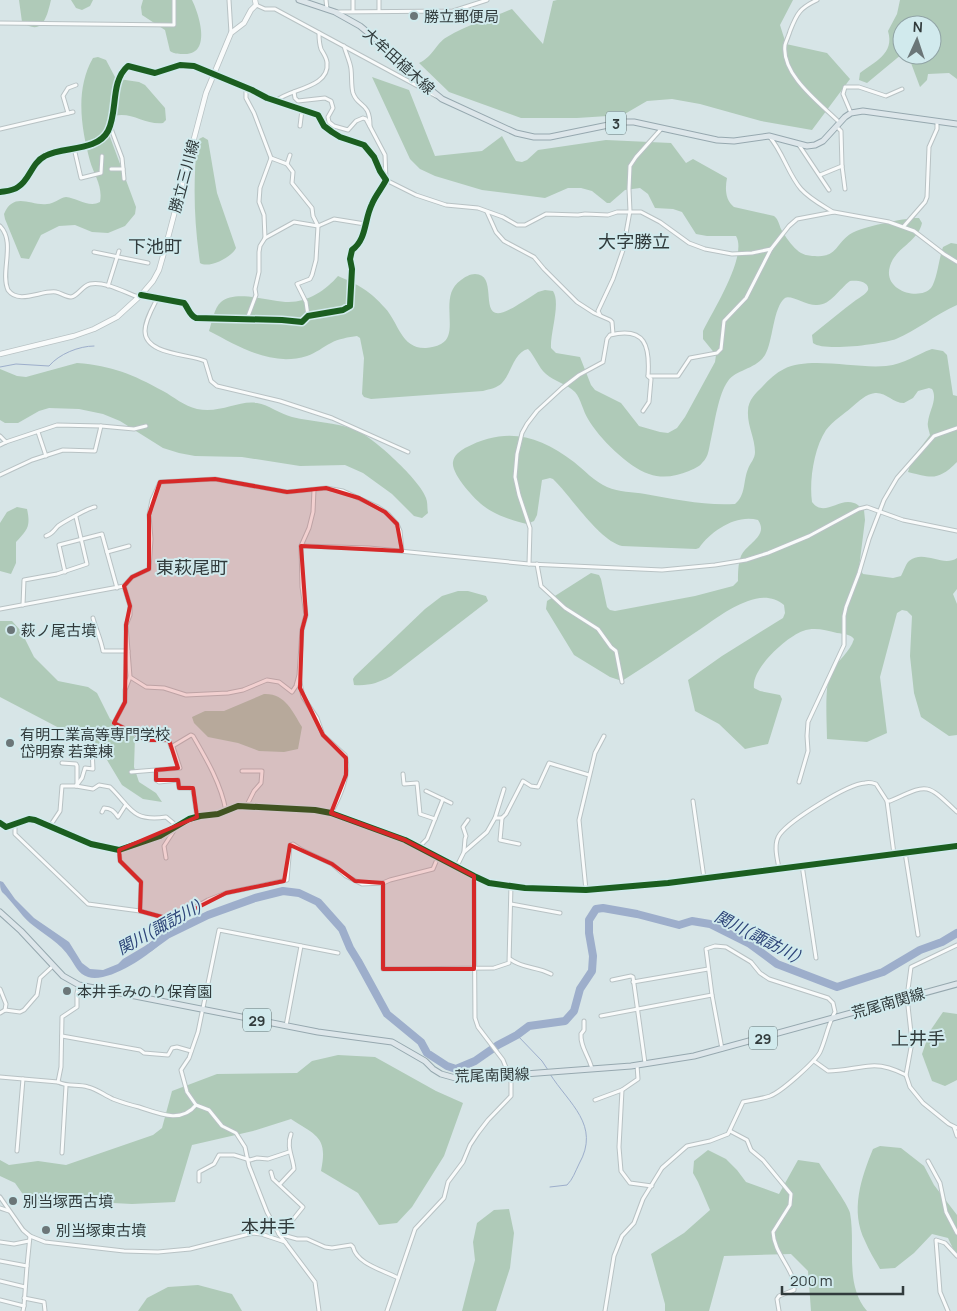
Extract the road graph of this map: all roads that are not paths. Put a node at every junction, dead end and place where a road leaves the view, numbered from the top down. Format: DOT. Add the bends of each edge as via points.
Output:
graph roads {
  1 [pos="174,0"];
  2 [pos="229,0"];
  3 [pos="299,0"];
  4 [pos="326,0"];
  5 [pos="353,0"];
  6 [pos="379,0"];
  7 [pos="487,0"];
  8 [pos="817,0"];
  9 [pos="256,3"];
  10 [pos="327,9"];
  11 [pos="353,11"];
  12 [pos="379,11"];
  13 [pos="335,12"];
  14 [pos="0,23"];
  15 [pos="319,33"];
  16 [pos="231,34"];
  17 [pos="344,46"];
  18 [pos="76,85"];
  19 [pos="246,88"];
  20 [pos="902,89"];
  21 [pos="294,92"];
  22 [pos="276,101"];
  23 [pos="455,104"];
  24 [pos="302,110"];
  25 [pos="73,112"];
  26 [pos="68,113"];
  27 [pos="850,113"];
  28 [pos="938,122"];
  29 [pos="957,124"];
  30 [pos="110,125"];
  31 [pos="838,125"];
  32 [pos="300,126"];
  33 [pos="370,127"];
  34 [pos="662,128"];
  35 [pos="0,129"];
  36 [pos="768,136"];
  37 [pos="799,144"];
  38 [pos="74,148"];
  39 [pos="290,155"];
  40 [pos="102,156"];
  41 [pos="271,158"];
  42 [pos="287,164"];
  43 [pos="842,166"];
  44 [pos="111,169"];
  45 [pos="123,169"];
  46 [pos="820,175"];
  47 [pos="124,178"];
  48 [pos="386,180"];
  49 [pos="845,189"];
  50 [pos="829,190"];
  51 [pos="0,192"];
  52 [pos="487,211"];
  53 [pos="630,211"];
  54 [pos="834,212"];
  55 [pos="365,224"];
  56 [pos="0,226"];
  57 [pos="318,226"];
  58 [pos="904,226"];
  59 [pos="265,238"];
  60 [pos="772,249"];
  61 [pos="119,251"];
  62 [pos="94,252"];
  63 [pos="117,257"];
  64 [pos="957,262"];
  65 [pos="148,263"];
  66 [pos="108,286"];
  67 [pos="140,296"];
  68 [pos="158,297"];
  69 [pos="600,315"];
  70 [pos="308,316"];
  71 [pos="247,319"];
  72 [pos="613,334"];
  73 [pos="0,354"];
  74 [pos="648,376"];
  75 [pos="643,412"];
  76 [pos="100,426"];
  77 [pos="146,426"];
  78 [pos="957,428"];
  79 [pos="38,432"];
  80 [pos="0,436"];
  81 [pos="6,442"];
  82 [pos="0,446"];
  83 [pos="408,452"];
  84 [pos="46,456"];
  85 [pos="0,474"];
  86 [pos="314,490"];
  87 [pos="94,506"];
  88 [pos="880,513"];
  89 [pos="76,516"];
  90 [pos="957,532"];
  91 [pos="46,536"];
  92 [pos="81,539"];
  93 [pos="128,546"];
  94 [pos="301,546"];
  95 [pos="402,551"];
  96 [pos="107,552"];
  97 [pos="529,564"];
  98 [pos="537,564"];
  99 [pos="65,572"];
  100 [pos="124,586"];
  101 [pos="117,588"];
  102 [pos="23,605"];
  103 [pos="0,609"];
  104 [pos="93,618"];
  105 [pos="128,651"];
  106 [pos="299,675"];
  107 [pos="130,677"];
  108 [pos="622,682"];
  109 [pos="604,736"];
  110 [pos="172,747"];
  111 [pos="92,749"];
  112 [pos="62,763"];
  113 [pos="156,770"];
  114 [pos="242,771"];
  115 [pos="131,772"];
  116 [pos="402,774"];
  117 [pos="590,775"];
  118 [pos="799,782"];
  119 [pos="76,786"];
  120 [pos="504,789"];
  121 [pos="426,791"];
  122 [pos="443,799"];
  123 [pos="887,800"];
  124 [pos="692,801"];
  125 [pos="452,803"];
  126 [pos="125,806"];
  127 [pos="246,806"];
  128 [pos="226,810"];
  129 [pos="102,812"];
  130 [pos="957,812"];
  131 [pos="331,813"];
  132 [pos="197,817"];
  133 [pos="495,818"];
  134 [pos="502,818"];
  135 [pos="435,819"];
  136 [pos="468,820"];
  137 [pos="0,823"];
  138 [pos="15,825"];
  139 [pos="50,826"];
  140 [pos="177,827"];
  141 [pos="519,844"];
  142 [pos="957,846"];
  143 [pos="419,847"];
  144 [pos="119,850"];
  145 [pos="464,852"];
  146 [pos="905,852"];
  147 [pos="894,854"];
  148 [pos="438,857"];
  149 [pos="166,858"];
  150 [pos="802,865"];
  151 [pos="457,866"];
  152 [pos="779,868"];
  153 [pos="474,876"];
  154 [pos="704,878"];
  155 [pos="383,884"];
  156 [pos="511,885"];
  157 [pos="586,890"];
  158 [pos="511,904"];
  159 [pos="140,911"];
  160 [pos="0,912"];
  161 [pos="560,913"];
  162 [pos="918,935"];
  163 [pos="957,945"];
  164 [pos="301,946"];
  165 [pos="338,953"];
  166 [pos="816,958"];
  167 [pos="510,959"];
  168 [pos="53,966"];
  169 [pos="474,969"];
  170 [pos="708,969"];
  171 [pos="551,974"];
  172 [pos="612,980"];
  173 [pos="634,982"];
  174 [pos="957,984"];
  175 [pos="79,985"];
  176 [pos="0,989"];
  177 [pos="712,996"];
  178 [pos="907,997"];
  179 [pos="202,1009"];
  180 [pos="637,1009"];
  181 [pos="5,1010"];
  182 [pos="0,1013"];
  183 [pos="601,1016"];
  184 [pos="831,1019"];
  185 [pos="584,1021"];
  186 [pos="286,1026"];
  187 [pos="62,1036"];
  188 [pos="722,1049"];
  189 [pos="191,1051"];
  190 [pos="814,1060"];
  191 [pos="645,1064"];
  192 [pos="637,1065"];
  193 [pos="592,1069"];
  194 [pos="906,1074"];
  195 [pos="510,1075"];
  196 [pos="0,1077"];
  197 [pos="23,1079"];
  198 [pos="58,1082"];
  199 [pos="66,1086"];
  200 [pos="622,1090"];
  201 [pos="595,1100"];
  202 [pos="196,1105"];
  203 [pos="955,1127"];
  204 [pos="730,1131"];
  205 [pos="290,1134"];
  206 [pos="957,1136"];
  207 [pos="17,1151"];
  208 [pos="289,1152"];
  209 [pos="62,1153"];
  210 [pos="248,1160"];
  211 [pos="928,1161"];
  212 [pos="271,1172"];
  213 [pos="199,1181"];
  214 [pos="280,1184"];
  215 [pos="652,1186"];
  216 [pos="0,1197"];
  217 [pos="0,1208"];
  218 [pos="10,1211"];
  219 [pos="957,1233"];
  220 [pos="281,1235"];
  221 [pos="30,1236"];
  222 [pos="0,1242"];
  223 [pos="29,1242"];
  224 [pos="286,1242"];
  225 [pos="957,1256"];
  226 [pos="0,1261"];
  227 [pos="27,1266"];
  228 [pos="398,1278"];
  229 [pos="0,1281"];
  230 [pos="25,1286"];
  231 [pos="24,1298"];
  232 [pos="0,1300"];
  233 [pos="24,1306"];
  234 [pos="23,1311"];
  235 [pos="44,1311"];
  236 [pos="319,1311"];
  237 [pos="386,1311"];
  238 [pos="605,1311"];
  239 [pos="779,1311"];
  240 [pos="948,1311"];
  1 -- 14 [label="street" via="174,25"];
  2 -- 16 [label="street"];
  3 -- 10 [label="main road, 大牟田植木線 / 3"];
  4 -- 10 [label="street"];
  5 -- 11 [label="street"];
  6 -- 12 [label="street"];
  7 -- 12 [label="street" via="453,11"];
  8 -- 31 [label="street" via="798,12 785,45 785,54 802,87"];
  9 -- 15 [label="street" via="265,9 275,9"];
  9 -- 16 [label="main road, 勝立三川線" via="244,23"];
  10 -- 13 [label="main road, 大牟田植木線 / 3"];
  11 -- 12 [label="street"];
  11 -- 13 [label="street"];
  13 -- 23 [label="main road, 大牟田植木線 / 3" via="360,26 405,63 431,90"];
  15 -- 17 [label="street"];
  15 -- 21 [label="street" via="326,71 314,84"];
  16 -- 67 [label="main road, 勝立三川線" via="206,92 159,270"];
  17 -- 23 [label="street"];
  17 -- 33 [label="street" via="350,64 352,92 369,113"];
  18 -- 26 [label="street" via="68,88 63,96"];
  19 -- 22 [label="street"];
  19 -- 30 [label="street, bridge" via="194,66 155,73 128,66 121,75"];
  19 -- 41 [label="street" via="246,98"];
  20 -- 27 [label="street" via="886,96 859,87 845,87 843,94"];
  21 -- 22 [label="street"];
  21 -- 33 [label="street" via="298,101 325,98 332,101 334,108 328,117 334,126 348,130 363,118"];
  22 -- 24 [label="street"];
  23 -- 34 [label="main road, 大牟田植木線 / 3" via="516,132 534,136 550,137 623,122"];
  24 -- 32 [label="street"];
  24 -- 48 [label="street" via="318,115 324,126 340,137 364,145"];
  25 -- 26 [label="street"];
  26 -- 35 [label="street"];
  27 -- 28 [label="main road" via="872,111"];
  27 -- 31 [label="main road, 大牟田植木線 / 3"];
  28 -- 29 [label="main road"];
  28 -- 58 [label="street" via="929,147 927,197"];
  30 -- 38 [label="street" via="101,139"];
  30 -- 45 [label="street"];
  31 -- 37 [label="main road, 大牟田植木線 / 3" via="815,145"];
  31 -- 43 [label="street"];
  33 -- 48 [label="street" via="385,155"];
  34 -- 36 [label="main road, 大牟田植木線 / 3" via="717,140"];
  34 -- 53 [label="street" via="630,166"];
  36 -- 37 [label="main road, 大牟田植木線 / 3"];
  36 -- 54 [label="street" via="776,144 802,190"];
  37 -- 46 [label="street"];
  38 -- 40 [label="street" via="81,178 101,173"];
  38 -- 51 [label="street" via="46,155 34,164 18,188"];
  39 -- 42 [label="street"];
  41 -- 42 [label="street"];
  41 -- 59 [label="street" via="260,188"];
  42 -- 57 [label="street" via="292,172 292,183 312,208"];
  43 -- 46 [label="street"];
  43 -- 49 [label="street"];
  44 -- 45 [label="street"];
  45 -- 47 [label="street"];
  46 -- 50 [label="street"];
  48 -- 52 [label="street" via="442,204"];
  48 -- 55 [label="street" via="372,202"];
  52 -- 53 [label="street" via="517,225 525,225 546,214 608,215"];
  52 -- 69 [label="street" via="496,232 504,241 534,257 568,294"];
  53 -- 60 [label="street" via="641,212 689,243 715,252 752,253"];
  53 -- 69 [label="street" via="624,250 598,311"];
  54 -- 58 [label="street"];
  54 -- 60 [label="street" via="797,219"];
  55 -- 57 [label="street" via="334,219"];
  55 -- 70 [label="street" via="363,237 352,250 350,259 350,306"];
  56 -- 66 [label="street" via="6,234 5,284 14,295 22,297 56,292 70,297 89,284"];
  57 -- 59 [label="street" via="294,222"];
  57 -- 70 [label="street" via="312,275 297,284 306,302"];
  58 -- 64 [label="street"];
  59 -- 71 [label="street" via="258,252 256,295"];
  60 -- 74 [label="street" via="746,298 724,320 721,350 690,358 678,376"];
  61 -- 63 [label="street"];
  62 -- 63 [label="street"];
  63 -- 65 [label="street"];
  63 -- 66 [label="street"];
  66 -- 67 [label="street"];
  67 -- 68 [label="street"];
  67 -- 73 [label="main road, 勝立三川線" via="116,317 94,329"];
  68 -- 71 [label="street" via="184,303 191,316 196,318"];
  68 -- 83 [label="street" via="145,332 150,342 166,352 205,361 208,375 216,386 280,401 332,418"];
  69 -- 72 [label="street" via="612,322"];
  70 -- 71 [label="street" via="302,322"];
  72 -- 74 [label="street" via="634,334 642,338 649,358"];
  72 -- 97 [label="street" via="607,339 603,362 562,388 537,411 522,433 516,454 515,476 530,528"];
  74 -- 75 [label="street" via="651,380 650,402"];
  76 -- 77 [label="street" via="134,429"];
  76 -- 79 [label="street" via="56,425"];
  76 -- 84 [label="street" via="95,451 63,450"];
  78 -- 88 [label="street" via="929,441 897,478"];
  79 -- 81 [label="street"];
  79 -- 84 [label="street"];
  80 -- 81 [label="street"];
  81 -- 82 [label="street"];
  84 -- 85 [label="street"];
  86 -- 94 [label="street" via="313,512"];
  86 -- 95 [label="street" via="343,491 385,512 400,531"];
  86 -- 100 [label="street" via="288,492 215,479 160,482 149,515 149,569 132,577"];
  87 -- 89 [label="street"];
  88 -- 90 [label="street"];
  88 -- 98 [label="street" via="868,507 860,508 785,547 746,560 715,565 662,570"];
  88 -- 118 [label="street" via="846,607 844,645 808,722 808,752"];
  89 -- 91 [label="street"];
  89 -- 92 [label="street"];
  92 -- 96 [label="street" via="102,534"];
  92 -- 99 [label="street" via="87,564"];
  92 -- 99 [label="street" via="59,545"];
  93 -- 96 [label="street"];
  94 -- 95 [label="street"];
  94 -- 106 [label="street" via="306,615"];
  95 -- 97 [label="street"];
  96 -- 101 [label="street"];
  97 -- 98 [label="street"];
  98 -- 108 [label="street" via="540,586 565,608 598,629 616,651"];
  99 -- 102 [label="street" via="24,580"];
  100 -- 101 [label="street"];
  100 -- 105 [label="street" via="130,606 126,625"];
  101 -- 102 [label="street"];
  102 -- 103 [label="street"];
  104 -- 105 [label="street" via="103,651"];
  105 -- 107 [label="street"];
  106 -- 107 [label="street" via="292,692 279,682 267,680 228,693 186,695 164,688 146,687"];
  106 -- 131 [label="street" via="303,697 317,718 323,735 346,758 346,775 339,800"];
  107 -- 110 [label="street" via="125,702 114,723 147,740 169,740"];
  109 -- 117 [label="street" via="595,753"];
  110 -- 113 [label="street" via="180,768"];
  110 -- 128 [label="street" via="193,736 214,773"];
  111 -- 119 [label="street" via="93,769 85,768"];
  112 -- 119 [label="street" via="78,766"];
  113 -- 115 [label="street"];
  113 -- 132 [label="street" via="159,782 178,780 179,788 193,790"];
  114 -- 127 [label="street" via="262,770 261,783"];
  116 -- 135 [label="street" via="404,784 417,783 420,814"];
  117 -- 134 [label="street" via="549,763 538,787 523,781"];
  117 -- 157 [label="street" via="579,820"];
  119 -- 126 [label="street" via="110,787"];
  119 -- 139 [label="street" via="62,786 60,811"];
  120 -- 133 [label="street"];
  121 -- 122 [label="street"];
  122 -- 125 [label="street"];
  122 -- 135 [label="street"];
  123 -- 130 [label="street" via="930,788"];
  123 -- 147 [label="street"];
  123 -- 152 [label="street" via="876,784 865,783 824,801 780,834 776,846"];
  124 -- 154 [label="street"];
  126 -- 129 [label="street" via="118,817 108,808"];
  126 -- 140 [label="street" via="139,816 166,817"];
  127 -- 128 [label="street"];
  127 -- 131 [label="street"];
  128 -- 132 [label="street"];
  131 -- 143 [label="street"];
  132 -- 140 [label="street"];
  133 -- 134 [label="street"];
  133 -- 145 [label="street" via="487,832"];
  134 -- 141 [label="street" via="500,840"];
  135 -- 143 [label="street" via="427,839"];
  136 -- 145 [label="street" via="463,827 466,836"];
  137 -- 138 [label="street" via="6,827"];
  138 -- 139 [label="street" via="30,819"];
  138 -- 159 [label="street" via="15,834 88,904"];
  139 -- 144 [label="street" via="91,844"];
  140 -- 144 [label="street"];
  140 -- 149 [label="street" via="164,846"];
  142 -- 146 [label="street"];
  143 -- 148 [label="street"];
  144 -- 159 [label="street" via="120,861 140,882"];
  145 -- 151 [label="street"];
  146 -- 147 [label="street"];
  146 -- 162 [label="street"];
  147 -- 150 [label="street"];
  148 -- 151 [label="street"];
  148 -- 155 [label="street" via="433,869"];
  150 -- 152 [label="street"];
  150 -- 166 [label="street"];
  151 -- 153 [label="street"];
  152 -- 154 [label="street"];
  153 -- 156 [label="street" via="489,883"];
  153 -- 169 [label="street"];
  154 -- 157 [label="street"];
  155 -- 159 [label="street" via="355,881 332,864 293,844 290,846 287,880 226,892 173,920"];
  155 -- 169 [label="street" via="383,969"];
  156 -- 157 [label="street"];
  156 -- 158 [label="street"];
  158 -- 161 [label="street"];
  158 -- 167 [label="street"];
  160 -- 168 [label="main road, 荒尾南関線 / 29"];
  163 -- 178 [label="street" via="912,967"];
  164 -- 165 [label="street"];
  164 -- 179 [label="street" via="219,930"];
  164 -- 186 [label="street"];
  167 -- 169 [label="street" via="503,966"];
  167 -- 171 [label="street" via="516,964"];
  168 -- 175 [label="main road, 荒尾南関線 / 29"];
  168 -- 181 [label="street" via="40,978 37,995 24,1010"];
  169 -- 195 [label="street" via="478,1027"];
  170 -- 173 [label="street"];
  170 -- 177 [label="street"];
  170 -- 184 [label="street" via="706,950 715,946 726,948 751,962 769,979 828,998 835,1012"];
  172 -- 173 [label="street" via="631,976"];
  173 -- 180 [label="street"];
  174 -- 178 [label="main road, 荒尾南関線 / 29"];
  175 -- 179 [label="main road, 荒尾南関線 / 29"];
  175 -- 187 [label="street" via="77,1007 62,1018"];
  176 -- 181 [label="street"];
  177 -- 180 [label="street"];
  177 -- 188 [label="street"];
  178 -- 184 [label="main road, 荒尾南関線 / 29"];
  178 -- 194 [label="street" via="912,1038"];
  179 -- 186 [label="main road, 荒尾南関線 / 29"];
  179 -- 189 [label="street"];
  180 -- 183 [label="street"];
  180 -- 191 [label="street"];
  181 -- 182 [label="street"];
  184 -- 188 [label="main road, 荒尾南関線 / 29"];
  184 -- 190 [label="street"];
  185 -- 193 [label="street" via="581,1045"];
  186 -- 195 [label="main road, 荒尾南関線 / 29" via="392,1042 448,1077"];
  187 -- 189 [label="street" via="144,1053 168,1055 172,1048 177,1047"];
  187 -- 198 [label="street"];
  188 -- 191 [label="main road, 荒尾南関線 / 29"];
  189 -- 202 [label="street" via="181,1070 187,1092"];
  190 -- 194 [label="street" via="828,1071 879,1066"];
  190 -- 204 [label="street" via="777,1092 743,1102"];
  191 -- 192 [label="main road, 荒尾南関線 / 29"];
  192 -- 193 [label="main road, 荒尾南関線 / 29"];
  192 -- 200 [label="street" via="638,1079"];
  193 -- 195 [label="main road, 荒尾南関線 / 29"];
  194 -- 203 [label="street" via="914,1094 922,1103"];
  195 -- 228 [label="street" via="511,1096 470,1145 463,1162 448,1182 444,1198 414,1229"];
  196 -- 197 [label="street"];
  197 -- 198 [label="street"];
  197 -- 207 [label="street"];
  198 -- 199 [label="street"];
  199 -- 202 [label="street" via="88,1086 112,1099 166,1116 186,1114"];
  199 -- 209 [label="street"];
  200 -- 201 [label="street"];
  200 -- 215 [label="street" via="621,1171 630,1183"];
  202 -- 210 [label="street" via="209,1110 222,1126 236,1133 245,1146"];
  203 -- 206 [label="street"];
  204 -- 215 [label="street" via="720,1138 687,1146 662,1168"];
  204 -- 239 [label="street" via="747,1140 751,1150 791,1194 790,1205 773,1232 776,1248 794,1284 794,1290 777,1299"];
  205 -- 208 [label="street"];
  208 -- 210 [label="street" via="268,1159"];
  208 -- 214 [label="street" via="294,1169"];
  210 -- 213 [label="street" via="234,1155 218,1155 214,1164 200,1172"];
  210 -- 220 [label="street" via="267,1212"];
  211 -- 219 [label="street" via="940,1183 946,1212"];
  212 -- 214 [label="street" via="273,1179"];
  214 -- 220 [label="street" via="303,1206"];
  215 -- 238 [label="street" via="634,1223 622,1236 614,1256"];
  216 -- 218 [label="street"];
  217 -- 218 [label="street"];
  218 -- 221 [label="street"];
  220 -- 224 [label="street"];
  220 -- 228 [label="street" via="307,1239 325,1247 354,1246 356,1256"];
  221 -- 223 [label="street"];
  221 -- 224 [label="street" via="45,1242 138,1252 190,1249 253,1234"];
  222 -- 223 [label="street"];
  223 -- 227 [label="street"];
  224 -- 236 [label="street" via="315,1282"];
  225 -- 240 [label="street" via="945,1243 936,1240 940,1292"];
  226 -- 227 [label="street"];
  227 -- 230 [label="street"];
  228 -- 237 [label="street"];
  229 -- 230 [label="street"];
  230 -- 231 [label="street"];
  231 -- 233 [label="street"];
  231 -- 235 [label="street" via="44,1302"];
  232 -- 233 [label="street"];
  233 -- 234 [label="street"];
}
